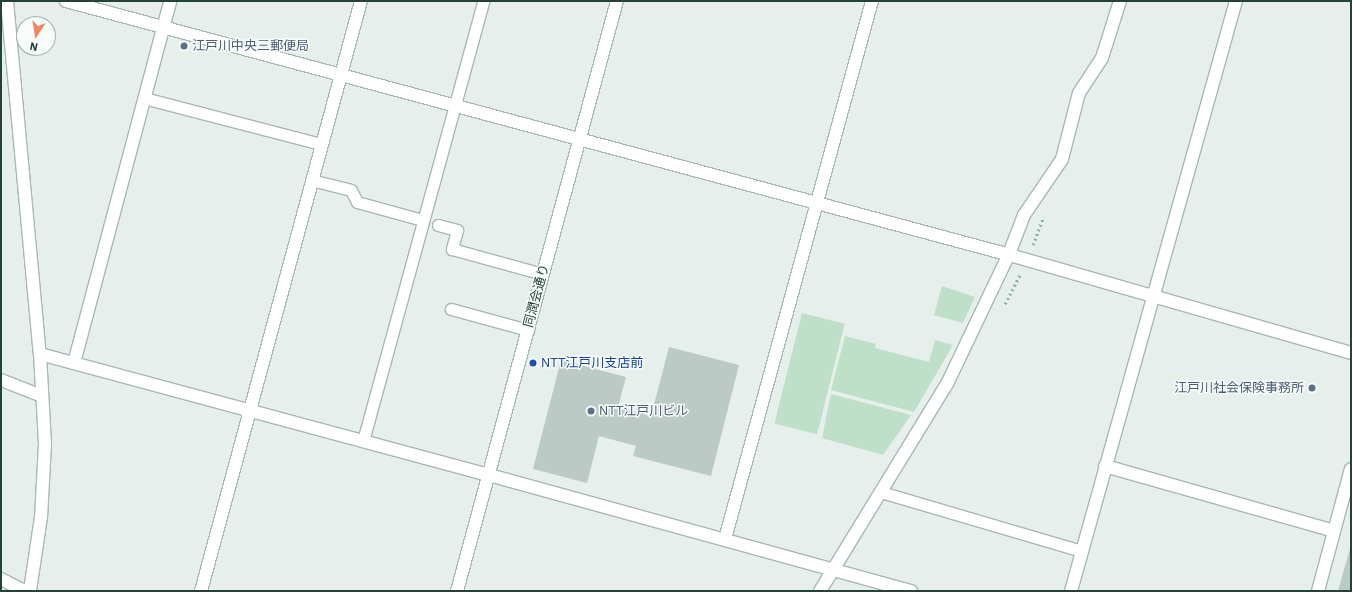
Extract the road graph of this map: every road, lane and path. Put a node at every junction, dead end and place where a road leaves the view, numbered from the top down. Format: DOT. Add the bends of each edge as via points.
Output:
graph roads {
  1 [pos="7,1"];
  2 [pos="66,1"];
  3 [pos="170,1"];
  4 [pos="360,1"];
  5 [pos="482,1"];
  6 [pos="617,1"];
  7 [pos="872,1"];
  8 [pos="1120,1"];
  9 [pos="1236,1"];
  10 [pos="163,26"];
  11 [pos="341,74"];
  12 [pos="144,98"];
  13 [pos="455,104"];
  14 [pos="580,138"];
  15 [pos="321,144"];
  16 [pos="311,180"];
  17 [pos="816,204"];
  18 [pos="423,220"];
  19 [pos="438,225"];
  20 [pos="1009,254"];
  21 [pos="543,274"];
  22 [pos="1152,296"];
  23 [pos="451,309"];
  24 [pos="528,330"];
  25 [pos="1351,353"];
  26 [pos="40,354"];
  27 [pos="74,363"];
  28 [pos="1,380"];
  29 [pos="42,396"];
  30 [pos="250,410"];
  31 [pos="363,441"];
  32 [pos="1105,466"];
  33 [pos="1351,468"];
  34 [pos="489,474"];
  35 [pos="881,492"];
  36 [pos="1334,531"];
  37 [pos="725,539"];
  38 [pos="1082,551"];
  39 [pos="833,569"];
  40 [pos="1,578"];
  41 [pos="26,591"];
  42 [pos="30,591"];
  43 [pos="201,591"];
  44 [pos="457,591"];
  45 [pos="820,591"];
  46 [pos="911,591"];
  47 [pos="1071,591"];
  48 [pos="1318,591"];
  1 -- 26 [label="street"];
  2 -- 10 [label="street"];
  3 -- 10 [label="street"];
  4 -- 11 [label="street"];
  5 -- 13 [label="lane"];
  6 -- 14 [label="street, 同潤会通り"];
  7 -- 17 [label="street"];
  8 -- 20 [label="street" via="1102,58 1079,93 1062,159 1024,215"];
  9 -- 22 [label="street"];
  10 -- 11 [label="street"];
  10 -- 12 [label="street"];
  11 -- 13 [label="street"];
  11 -- 15 [label="street"];
  12 -- 15 [label="lane"];
  12 -- 27 [label="street"];
  13 -- 14 [label="street"];
  13 -- 18 [label="lane"];
  14 -- 17 [label="street"];
  14 -- 21 [label="street, 同潤会通り"];
  15 -- 16 [label="street"];
  16 -- 18 [label="lane" via="351,190 357,202"];
  16 -- 30 [label="street"];
  17 -- 20 [label="street"];
  17 -- 37 [label="street"];
  18 -- 31 [label="lane"];
  19 -- 21 [label="lane" via="457,230 452,249"];
  20 -- 22 [label="street"];
  20 -- 35 [label="street" via="947,384"];
  21 -- 24 [label="street, 同潤会通り"];
  22 -- 25 [label="street"];
  22 -- 32 [label="street"];
  23 -- 24 [label="lane"];
  24 -- 34 [label="street, 同潤会通り"];
  26 -- 27 [label="street"];
  26 -- 29 [label="street"];
  27 -- 30 [label="street"];
  28 -- 29 [label="street"];
  29 -- 42 [label="street" via="45,444 42,502"];
  30 -- 31 [label="street"];
  30 -- 43 [label="street"];
  31 -- 34 [label="street"];
  32 -- 36 [label="street"];
  32 -- 38 [label="street"];
  33 -- 36 [label="street"];
  34 -- 37 [label="street"];
  34 -- 44 [label="street, 同潤会通り"];
  35 -- 38 [label="lane"];
  35 -- 39 [label="street"];
  36 -- 48 [label="street"];
  37 -- 39 [label="street"];
  38 -- 47 [label="street"];
  39 -- 45 [label="street"];
  39 -- 46 [label="street"];
  40 -- 41 [label="street"];
}
